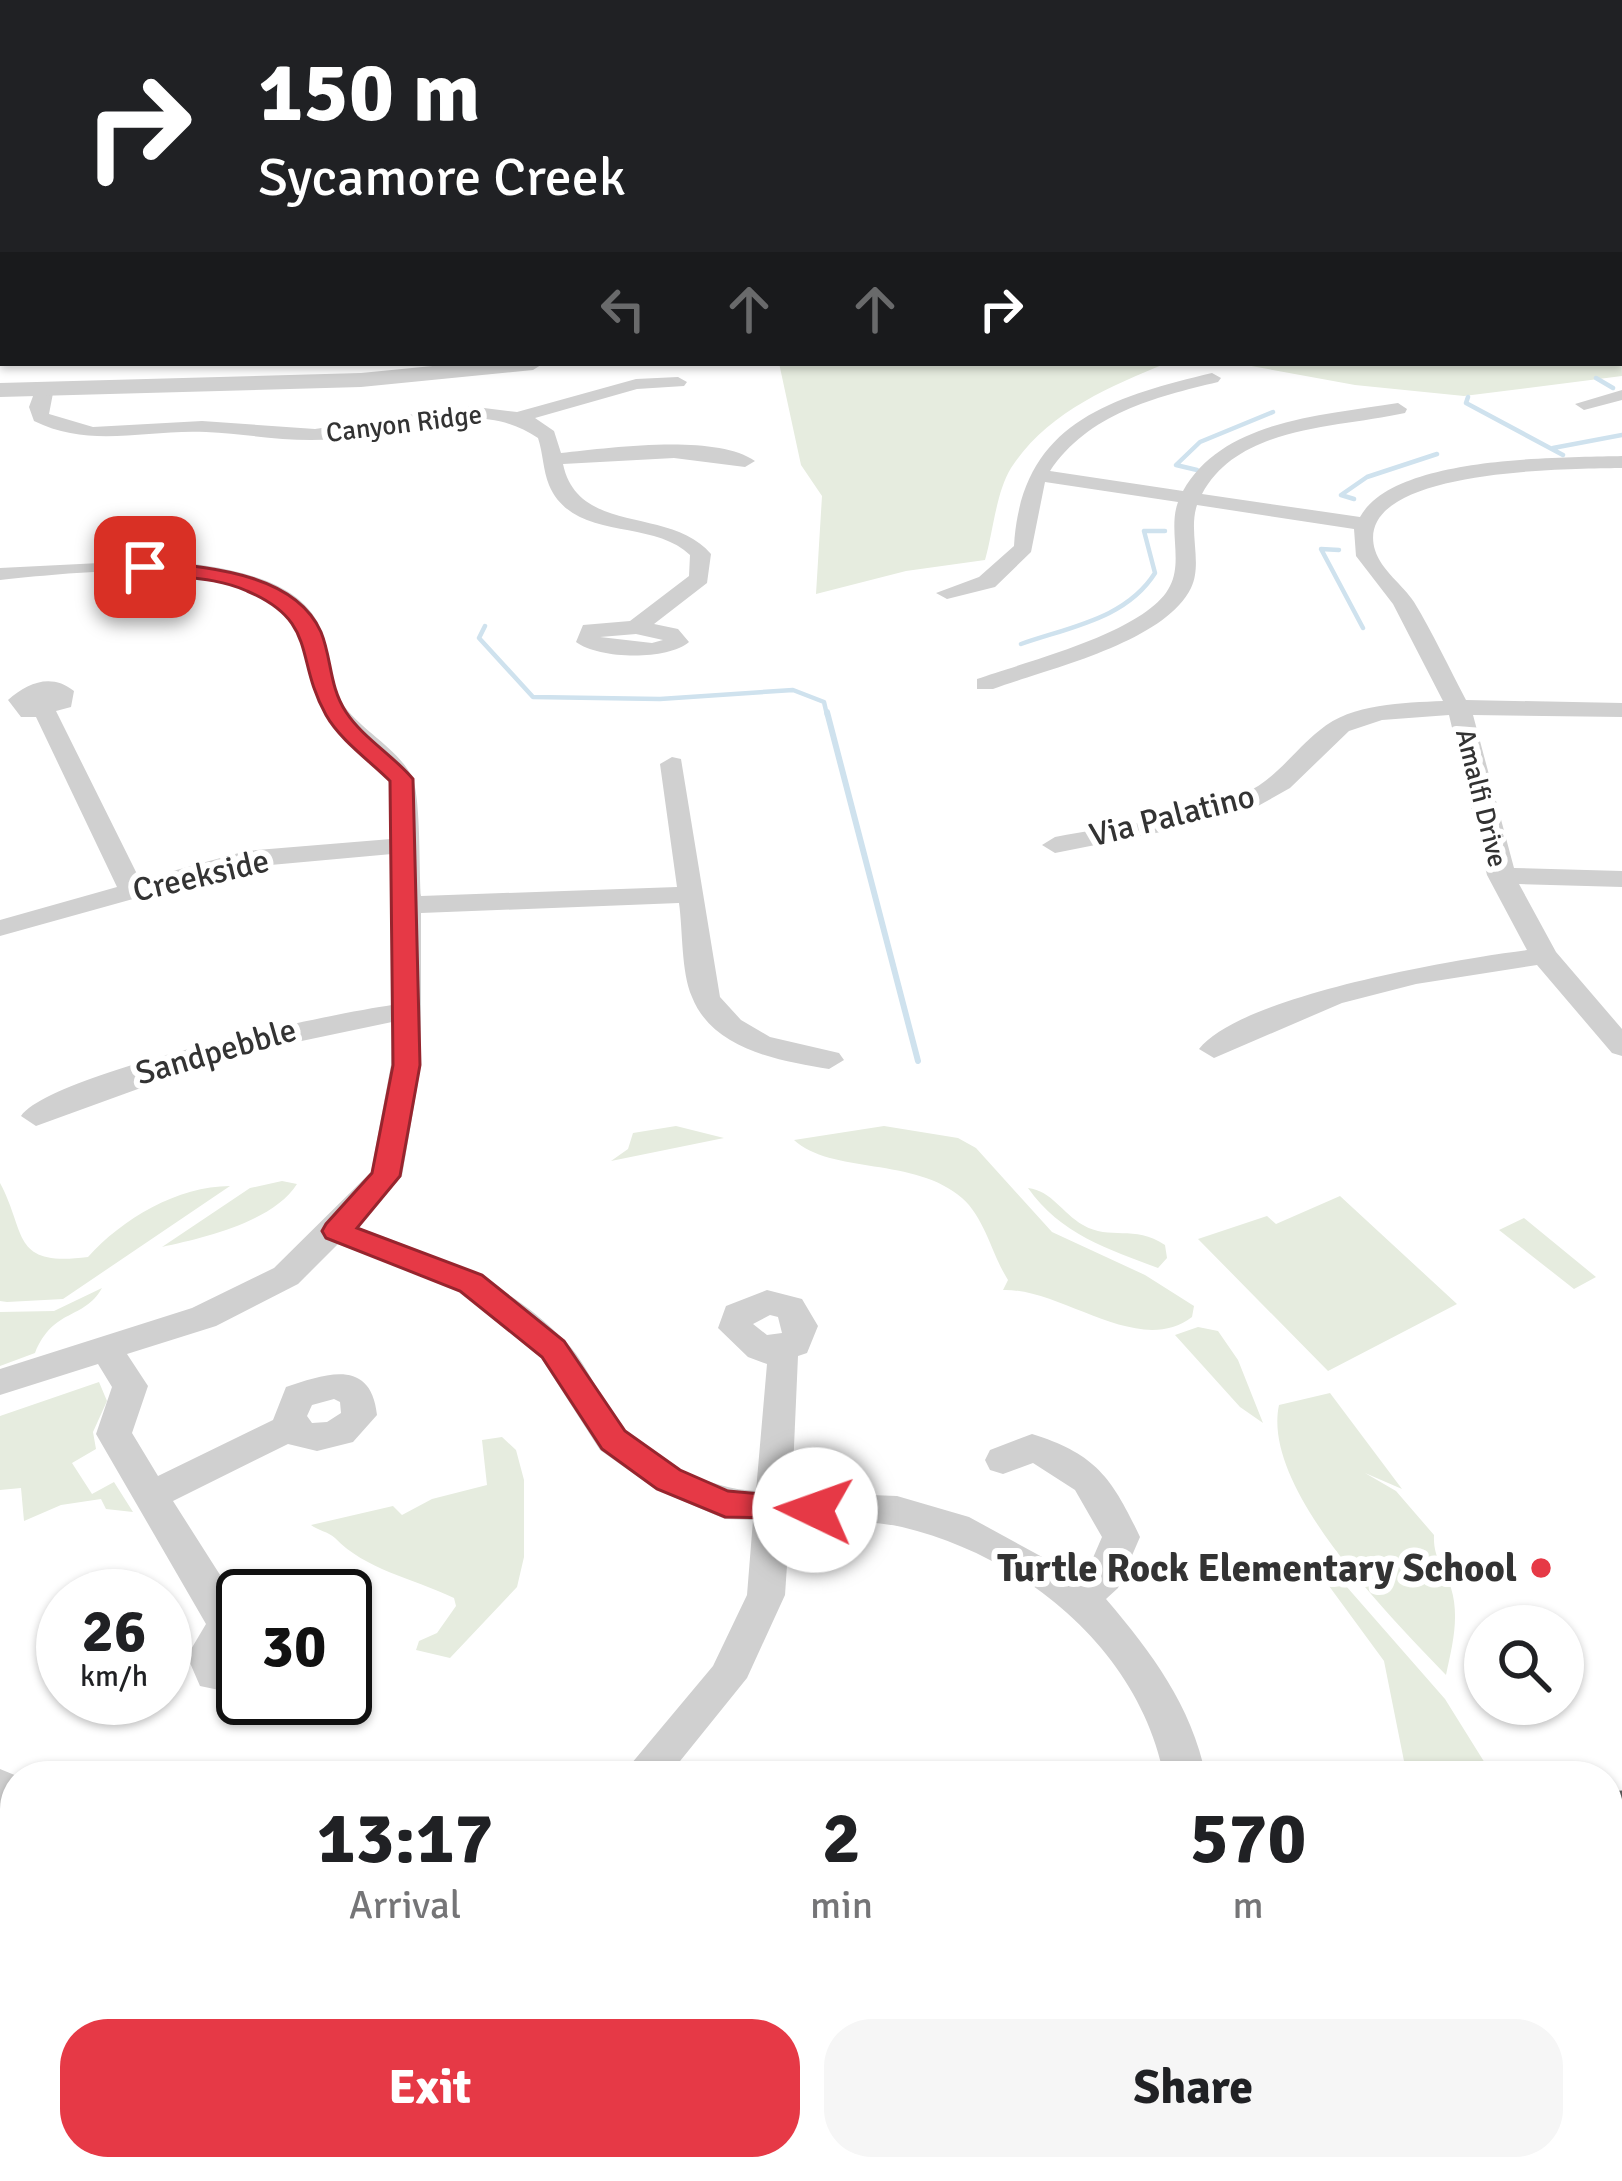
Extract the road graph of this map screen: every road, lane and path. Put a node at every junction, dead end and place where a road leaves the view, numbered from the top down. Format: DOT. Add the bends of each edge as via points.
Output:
graph roads {
  1 [pos="513,366"];
  2 [pos="458,374"];
  3 [pos="1211,378"];
  4 [pos="678,382"];
  5 [pos="45,388"];
  6 [pos="0,389"];
  7 [pos="1622,395"];
  8 [pos="1584,404"];
  9 [pos="1398,409"];
  10 [pos="459,412"];
  11 [pos="520,418"];
  12 [pos="555,459"];
  13 [pos="746,461"];
  14 [pos="1622,462"];
  15 [pos="1037,475"];
  16 [pos="1189,497"];
  17 [pos="1363,524"];
  18 [pos="0,574"];
  19 [pos="947,593"];
  20 [pos="636,627"];
  21 [pos="985,684"];
  22 [pos="1622,710"];
  23 [pos="1460,711"];
  24 [pos="45,712"];
  25 [pos="672,764"];
  26 [pos="406,844"];
  27 [pos="1055,845"];
  28 [pos="1500,875"];
  29 [pos="1622,879"];
  30 [pos="132,891"];
  31 [pos="692,895"];
  32 [pos="408,905"];
  33 [pos="0,928"];
  34 [pos="1544,956"];
  35 [pos="404,1012"];
  36 [pos="1622,1047"];
  37 [pos="1214,1048"];
  38 [pos="829,1060"];
  39 [pos="36,1116"];
  40 [pos="337,1231"];
  41 [pos="106,1348"];
  42 [pos="778,1348"];
  43 [pos="0,1382"];
  44 [pos="292,1426"];
  45 [pos="1003,1460"];
  46 [pos="152,1495"];
  47 [pos="775,1509"];
  48 [pos="216,1596"];
  49 [pos="1082,1598"];
  50 [pos="216,1642"];
  51 [pos="216,1673"];
  52 [pos="655,1761"];
  53 [pos="1182,1761"];
  1 -- 2 [label="street"];
  2 -- 5 [label="street"];
  2 -- 10 [label="street"];
  3 -- 15 [label="street" via="1149,393 1094,419"];
  4 -- 11 [label="street" via="636,384"];
  5 -- 6 [label="street"];
  5 -- 10 [label="street, Canyon Ridge" via="41,417 99,433 212,426 338,435"];
  7 -- 8 [label="street"];
  9 -- 16 [label="street" via="1256,440 1218,460"];
  10 -- 11 [label="street, Canyon Ridge"];
  11 -- 12 [label="street, Canyon Ridge" via="547,435"];
  12 -- 13 [label="street" via="661,452"];
  12 -- 20 [label="street, Canyon Ridge" via="560,489 571,501 609,521 680,538 701,554 699,578"];
  14 -- 17 [label="street" via="1419,483 1380,503"];
  15 -- 16 [label="street"];
  15 -- 19 [label="street" via="1021,510 1024,548 987,581"];
  16 -- 17 [label="street"];
  16 -- 21 [label="street" via="1185,573 1166,605"];
  17 -- 23 [label="street, Amalfi Drive" via="1366,556 1403,602"];
  18 -- 26 [label="street" via="145,567 216,574 278,599 304,618 338,718 401,779"];
  22 -- 23 [label="street, Via Palatino"];
  23 -- 27 [label="street, Via Palatino" via="1354,720 1329,733 1269,791 1234,806"];
  23 -- 28 [label="street, Amalfi Drive"];
  24 -- 30 [label="street"];
  25 -- 31 [label="street"];
  26 -- 30 [label="street, Creekside" via="246,860"];
  26 -- 32 [label="street"];
  28 -- 29 [label="street"];
  28 -- 34 [label="street, Amalfi Drive"];
  30 -- 33 [label="street, Creekside"];
  31 -- 32 [label="street"];
  31 -- 38 [label="street" via="702,981 715,1012 763,1047"];
  32 -- 35 [label="street"];
  34 -- 36 [label="street, Amalfi Drive"];
  34 -- 37 [label="street" via="1443,968 1262,1020"];
  35 -- 39 [label="street, Sandpebble" via="227,1043"];
  35 -- 40 [label="street" via="406,1065 386,1176"];
  40 -- 41 [label="street" via="286,1276 204,1317"];
  40 -- 47 [label="street" via="471,1283 553,1349 614,1440 668,1479 725,1504"];
  41 -- 43 [label="street"];
  41 -- 46 [label="street" via="130,1386 114,1434"];
  42 -- 47 [label="street" via="784,1364"];
  44 -- 46 [label="street"];
  45 -- 49 [label="street" via="1032,1448 1070,1461 1099,1490 1121,1537 1104,1577"];
  46 -- 48 [label="street"];
  47 -- 49 [label="street" via="898,1511 969,1532"];
  47 -- 52 [label="street" via="766,1595 727,1678"];
  49 -- 53 [label="street" via="1142,1670"];
  50 -- 51 [label="street" via="208,1666"];
}
